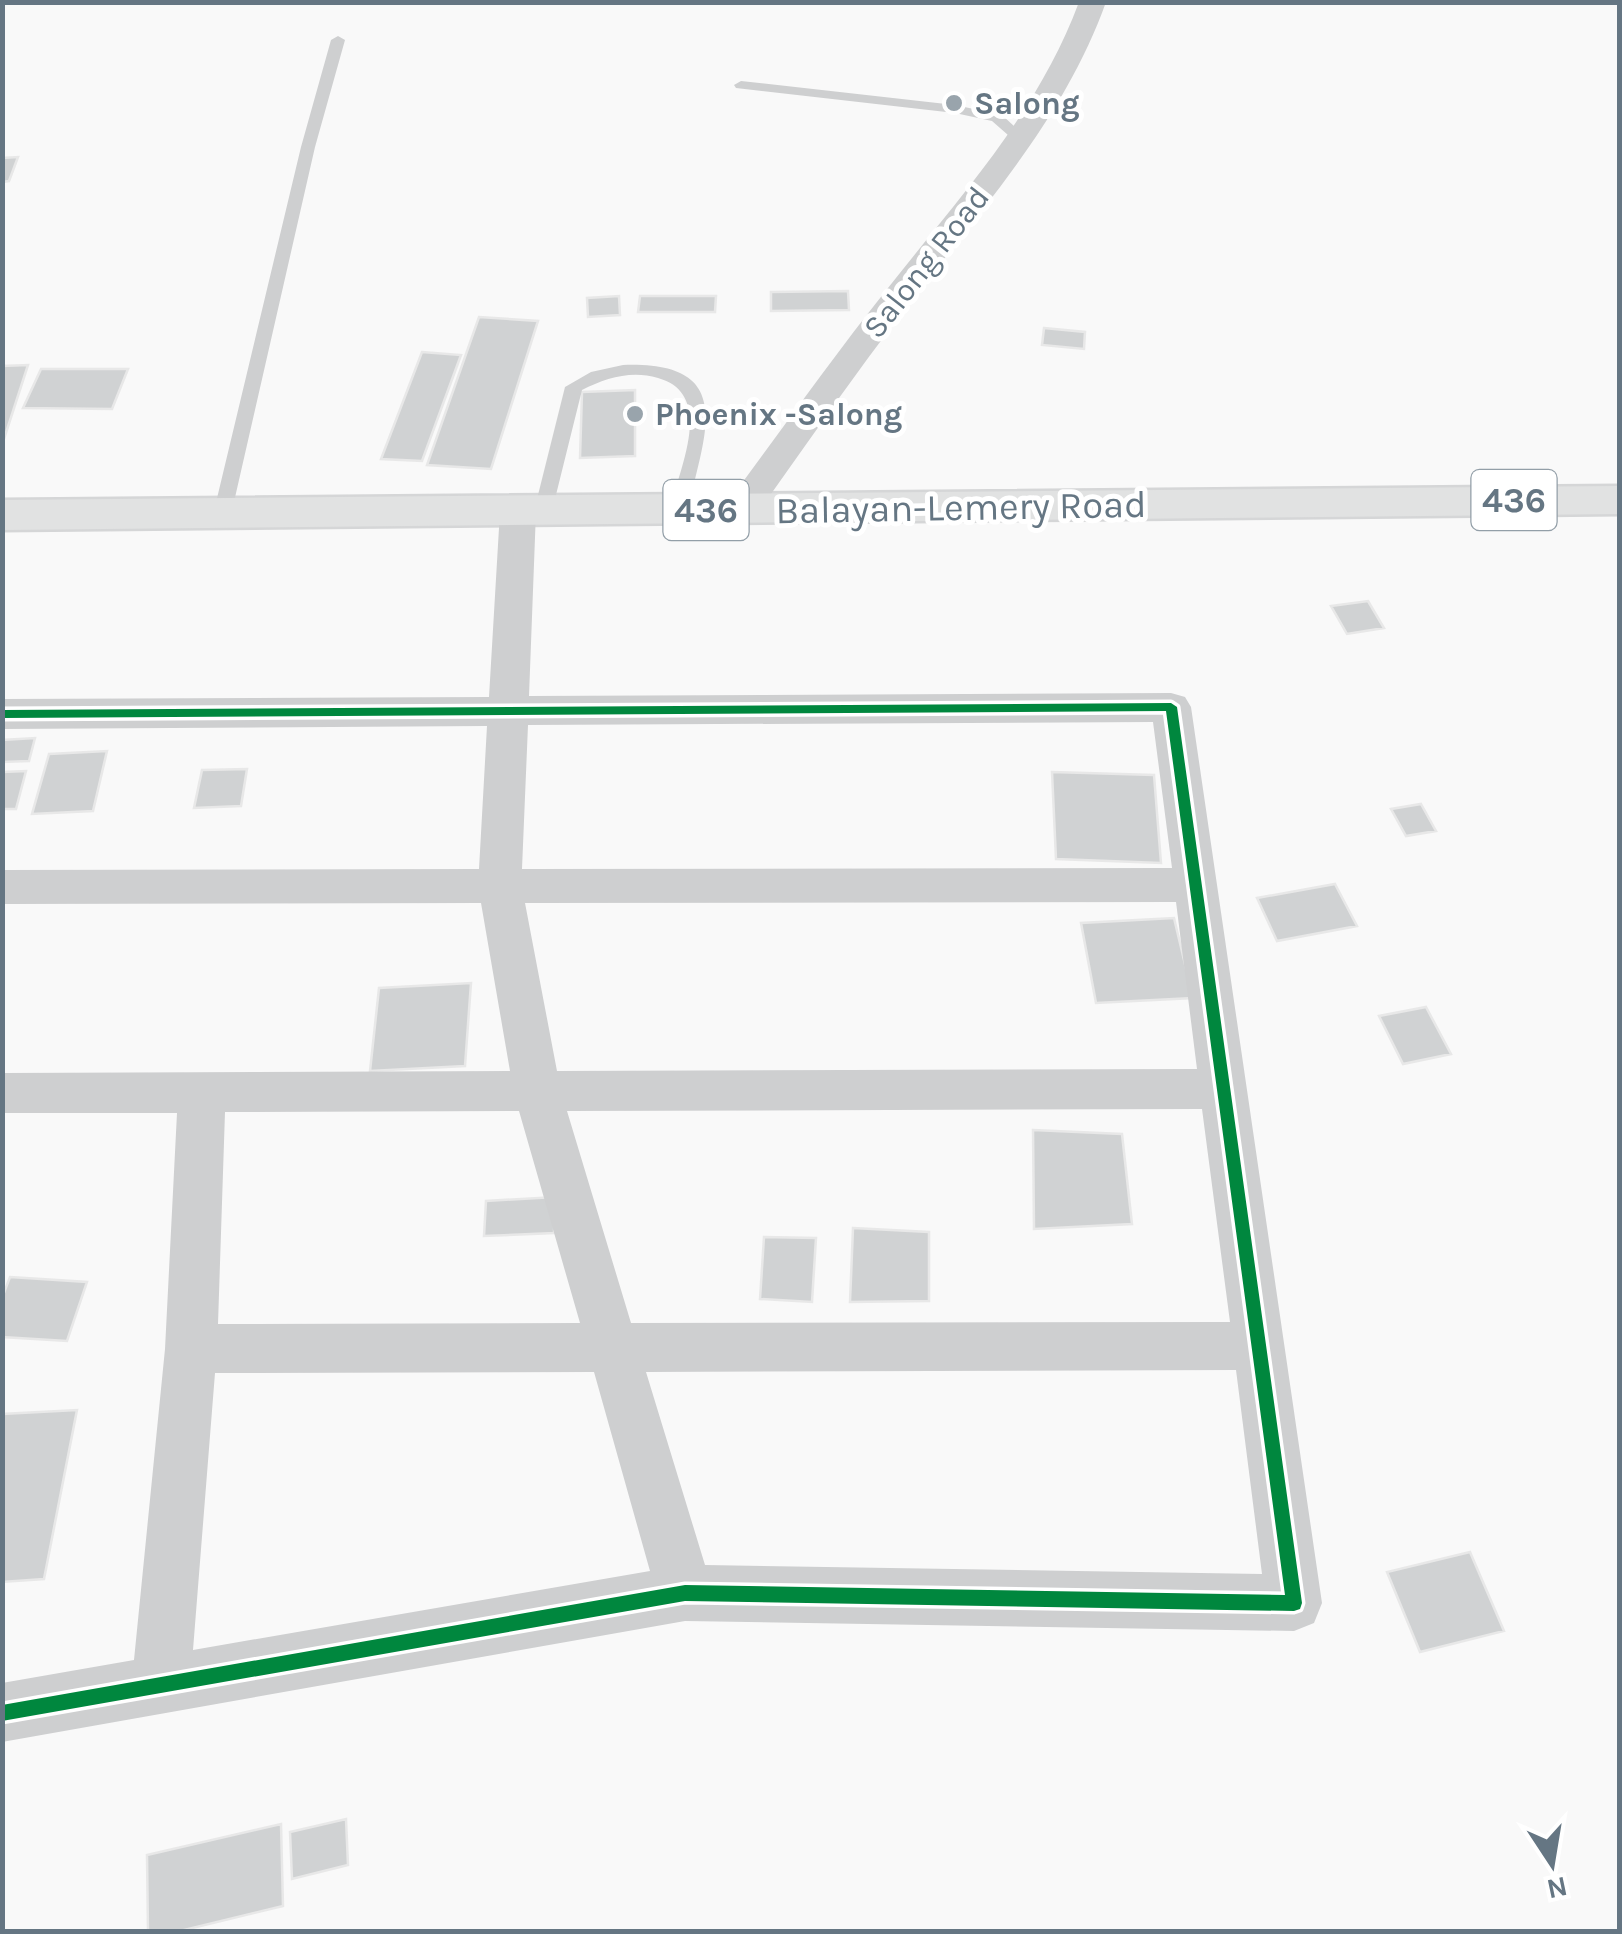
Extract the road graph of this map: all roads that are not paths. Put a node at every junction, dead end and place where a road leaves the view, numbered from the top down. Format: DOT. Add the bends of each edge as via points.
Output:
graph roads {
  1 [pos="1092,2"];
  2 [pos="338,40"];
  3 [pos="740,86"];
  4 [pos="1021,139"];
  5 [pos="1620,500"];
  6 [pos="678,510"];
  7 [pos="741,510"];
  8 [pos="531,511"];
  9 [pos="2,515"];
  10 [pos="222,516"];
  11 [pos="506,710"];
  12 [pos="2,714"];
  13 [pos="500,886"];
  14 [pos="1196,886"];
  15 [pos="2,887"];
  16 [pos="1224,1089"];
  17 [pos="536,1091"];
  18 [pos="202,1092"];
  19 [pos="2,1093"];
  20 [pos="1258,1346"];
  21 [pos="613,1348"];
  22 [pos="191,1349"];
  23 [pos="685,1593"];
  24 [pos="161,1686"];
  25 [pos="2,1713"];
  1 -- 4 [label="street, Salong Road" via="1085,29"];
  2 -- 10 [label="lane"];
  3 -- 4 [label="lane" via="955,109 997,118"];
  4 -- 7 [label="street, Salong Road"];
  5 -- 7 [label="main road, Balayan-Lemery Road / 436"];
  6 -- 7 [label="main road, Balayan-Lemery Road / 436"];
  6 -- 8 [label="main road, Balayan-Lemery Road / 436"];
  6 -- 8 [label="lane" via="700,412 691,388 644,370 607,372 574,386"];
  8 -- 10 [label="main road, Balayan-Lemery Road / 436"];
  8 -- 11 [label="street"];
  9 -- 10 [label="main road, Balayan-Lemery Road / 436"];
  11 -- 12 [label="street"];
  11 -- 13 [label="street"];
  11 -- 14 [label="street" via="1170,707"];
  13 -- 14 [label="street"];
  13 -- 15 [label="street"];
  13 -- 17 [label="street"];
  14 -- 16 [label="street"];
  16 -- 17 [label="street"];
  16 -- 20 [label="street"];
  17 -- 18 [label="street"];
  17 -- 21 [label="street"];
  18 -- 19 [label="street"];
  18 -- 22 [label="street"];
  20 -- 21 [label="street"];
  20 -- 23 [label="street" via="1294,1603"];
  21 -- 22 [label="street"];
  21 -- 23 [label="street"];
  22 -- 24 [label="street"];
  23 -- 24 [label="street"];
  24 -- 25 [label="street"];
}
